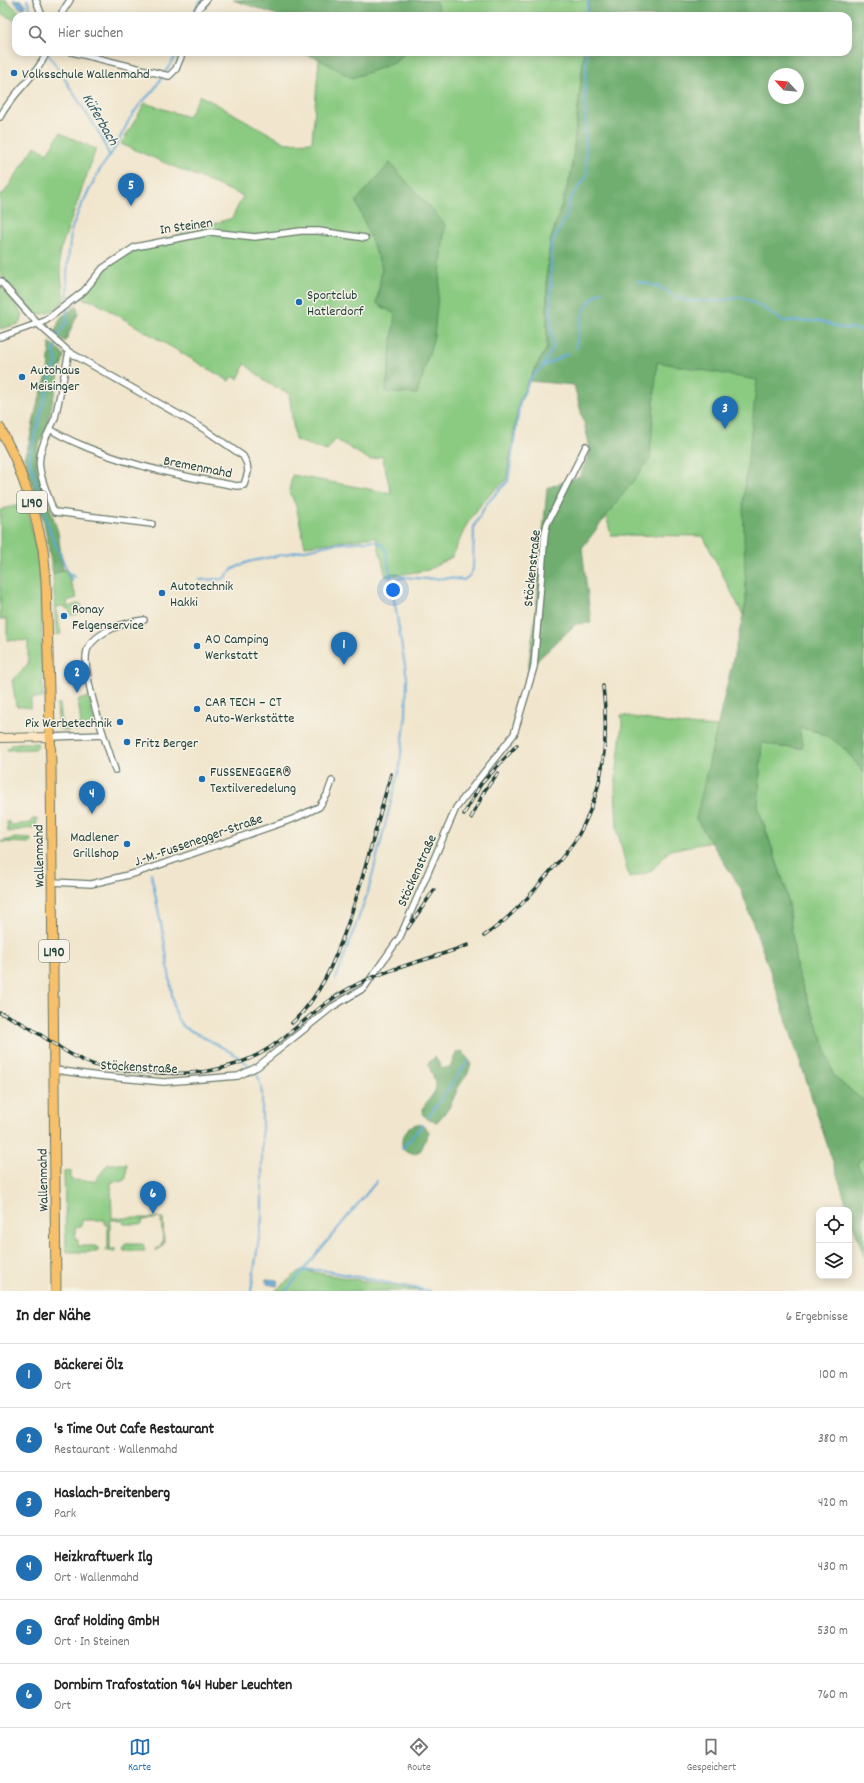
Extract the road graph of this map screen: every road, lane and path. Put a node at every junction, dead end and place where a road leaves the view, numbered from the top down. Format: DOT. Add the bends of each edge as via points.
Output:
graph roads {
  1 [pos="36,0"];
  2 [pos="70,0"];
  3 [pos="206,0"];
  4 [pos="40,12"];
  5 [pos="62,12"];
  6 [pos="197,12"];
  7 [pos="45,56"];
  8 [pos="88,56"];
  9 [pos="181,56"];
  10 [pos="0,117"];
  11 [pos="365,238"];
  12 [pos="0,281"];
  13 [pos="38,324"];
  14 [pos="0,337"];
  15 [pos="70,352"];
  16 [pos="0,428"];
  17 [pos="50,429"];
  18 [pos="586,446"];
  19 [pos="152,524"];
  20 [pos="144,620"];
  21 [pos="103,734"];
  22 [pos="51,737"];
  23 [pos="0,738"];
  24 [pos="115,770"];
  25 [pos="332,781"];
  26 [pos="52,882"];
  27 [pos="55,1070"];
  28 [pos="56,1291"];
  1 -- 4 [label="street"];
  2 -- 5 [label="street"];
  3 -- 6 [label="street"];
  7 -- 10 [label="street"];
  8 -- 9 [label="street" via="167,76 176,69"];
  11 -- 13 [label="street, In Steinen" via="319,231 255,237 211,232 135,247 103,268 84,291 46,321"];
  12 -- 13 [label="street, Bremenmahd"];
  13 -- 14 [label="street, In Steinen"];
  13 -- 15 [label="street, Bremenmahd"];
  15 -- 17 [label="street" via="55,418"];
  15 -- 17 [label="street, Bremenmahd" via="222,439 243,456 247,464 247,480 244,485 237,486 140,467 72,441"];
  16 -- 22 [label="main road, Wallenmahd / L190" via="29,493 43,549 48,607"];
  17 -- 19 [label="street" via="40,451 39,463 55,512"];
  18 -- 27 [label="street, Stöckenstraße" via="547,524 534,667 514,734 456,808 400,937 364,988 332,1007 257,1066 238,1076 164,1082"];
  20 -- 21 [label="street" via="107,631 92,642 88,649 87,672"];
  21 -- 22 [label="street"];
  21 -- 24 [label="street"];
  22 -- 23 [label="main road"];
  22 -- 26 [label="main road, Wallenmahd / L190"];
  25 -- 26 [label="street, J.-M.-Fussenegger-Straße" via="319,807 286,821 136,873 91,884"];
  26 -- 27 [label="main road, Wallenmahd / L190"];
  27 -- 28 [label="main road, Wallenmahd / L190"];
}
